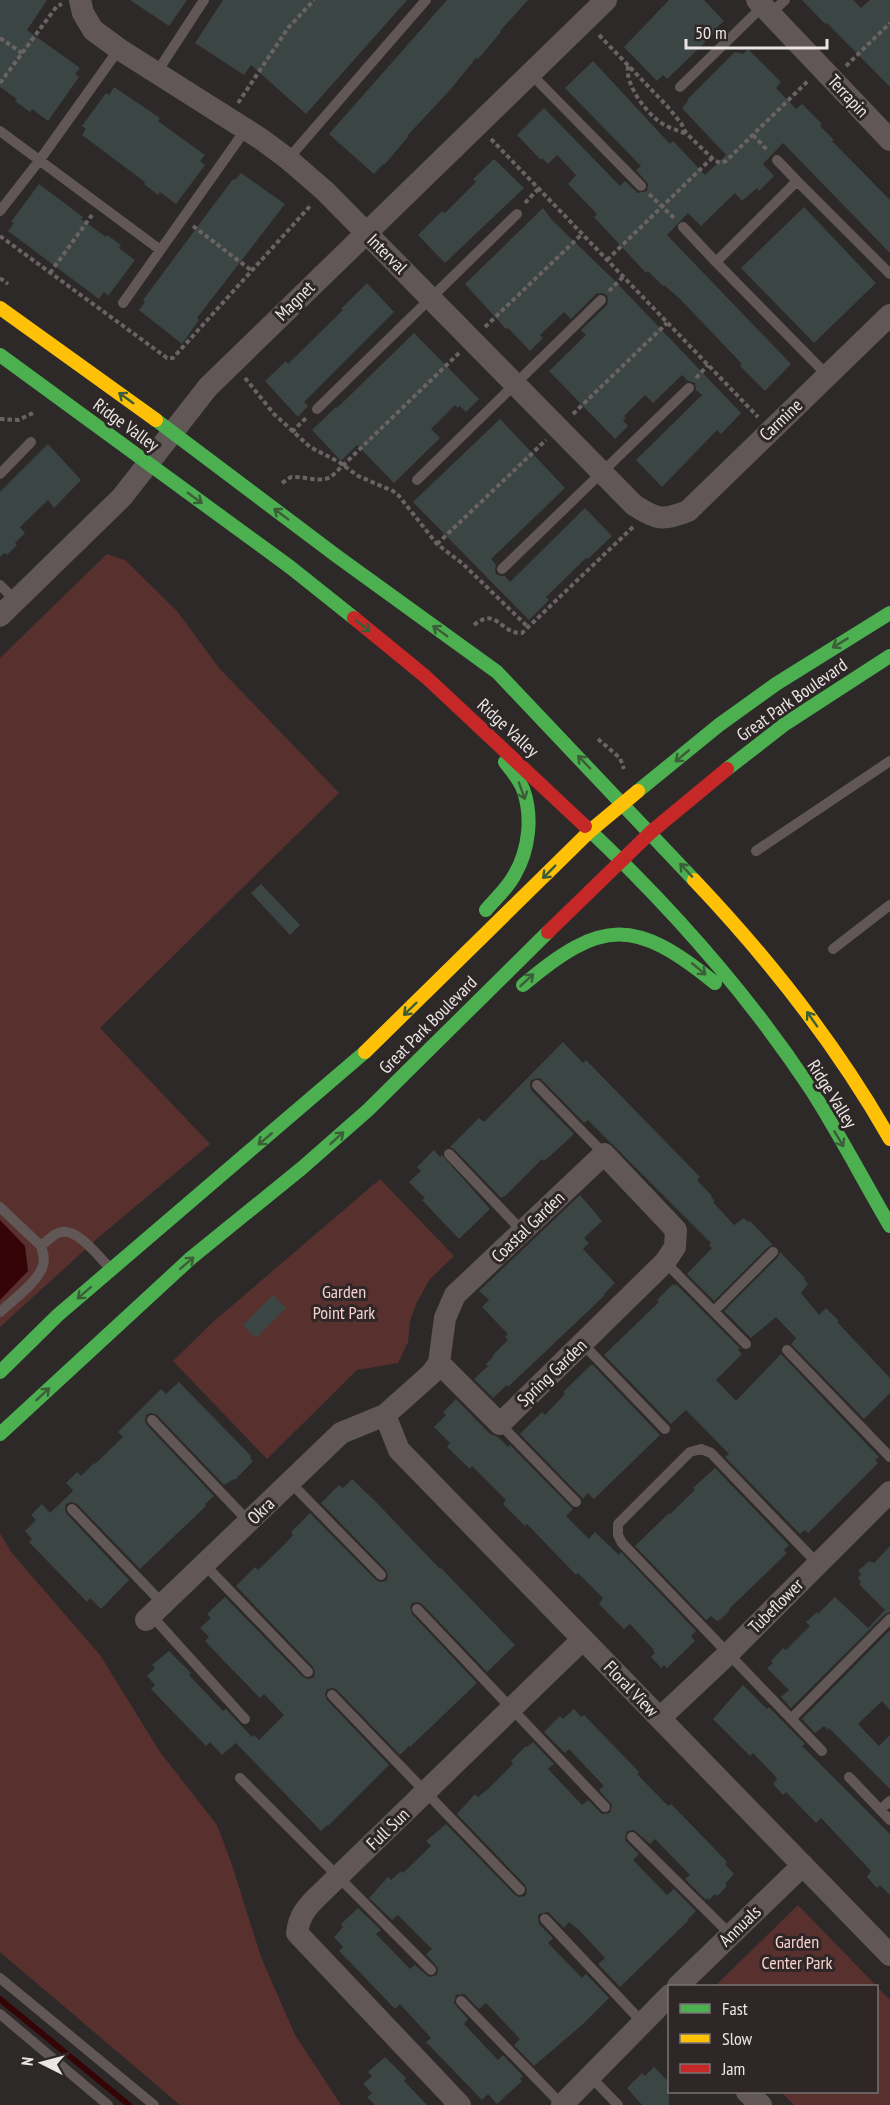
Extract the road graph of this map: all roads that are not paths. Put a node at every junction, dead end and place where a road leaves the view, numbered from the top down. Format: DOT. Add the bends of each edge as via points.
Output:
graph roads {
  1 [pos="204,0"];
  2 [pos="426,0"];
  3 [pos="606,0"];
  4 [pos="78,4"];
  5 [pos="769,5"];
  6 [pos="119,49"];
  7 [pos="157,72"];
  8 [pos="530,73"];
  9 [pos="680,87"];
  10 [pos="237,123"];
  11 [pos="0,131"];
  12 [pos="890,140"];
  13 [pos="288,159"];
  14 [pos="39,160"];
  15 [pos="777,160"];
  16 [pos="797,181"];
  17 [pos="641,186"];
  18 [pos="0,212"];
  19 [pos="517,214"];
  20 [pos="683,227"];
  21 [pos="365,232"];
  22 [pos="159,249"];
  23 [pos="716,262"];
  24 [pos="890,274"];
  25 [pos="430,297"];
  26 [pos="601,300"];
  27 [pos="123,303"];
  28 [pos="0,308"];
  29 [pos="890,315"];
  30 [pos="0,355"];
  31 [pos="827,375"];
  32 [pos="517,385"];
  33 [pos="689,388"];
  34 [pos="316,408"];
  35 [pos="173,432"];
  36 [pos="31,442"];
  37 [pos="148,463"];
  38 [pos="602,472"];
  39 [pos="0,474"];
  40 [pos="417,480"];
  41 [pos="658,516"];
  42 [pos="502,569"];
  43 [pos="0,585"];
  44 [pos="8,608"];
  45 [pos="890,613"];
  46 [pos="890,656"];
  47 [pos="463,710"];
  48 [pos="888,766"];
  49 [pos="624,804"];
  50 [pos="590,831"];
  51 [pos="651,832"];
  52 [pos="756,851"];
  53 [pos="621,863"];
  54 [pos="890,905"];
  55 [pos="476,920"];
  56 [pos="833,949"];
  57 [pos="435,964"];
  58 [pos="514,993"];
  59 [pos="765,1026"];
  60 [pos="452,1047"];
  61 [pos="537,1085"];
  62 [pos="368,1110"];
  63 [pos="292,1116"];
  64 [pos="890,1139"];
  65 [pos="449,1154"];
  66 [pos="604,1154"];
  67 [pos="0,1207"];
  68 [pos="890,1226"];
  69 [pos="523,1232"];
  70 [pos="41,1246"];
  71 [pos="773,1252"];
  72 [pos="665,1262"];
  73 [pos="111,1270"];
  74 [pos="714,1311"];
  75 [pos="0,1312"];
  76 [pos="582,1343"];
  77 [pos="746,1344"];
  78 [pos="787,1350"];
  79 [pos="439,1363"];
  80 [pos="0,1372"];
  81 [pos="385,1415"];
  82 [pos="152,1420"];
  83 [pos="500,1424"];
  84 [pos="665,1429"];
  85 [pos="0,1434"];
  86 [pos="890,1457"];
  87 [pos="290,1482"];
  88 [pos="890,1492"];
  89 [pos="576,1502"];
  90 [pos="72,1509"];
  91 [pos="249,1522"];
  92 [pos="205,1564"];
  93 [pos="818,1564"];
  94 [pos="381,1575"];
  95 [pos="417,1609"];
  96 [pos="154,1613"];
  97 [pos="890,1619"];
  98 [pos="583,1639"];
  99 [pos="728,1654"];
  100 [pos="308,1672"];
  101 [pos="332,1695"];
  102 [pos="512,1708"];
  103 [pos="245,1719"];
  104 [pos="660,1719"];
  105 [pos="791,1719"];
  106 [pos="822,1751"];
  107 [pos="849,1777"];
  108 [pos="240,1778"];
  109 [pos="425,1792"];
  110 [pos="890,1801"];
  111 [pos="605,1807"];
  112 [pos="880,1810"];
  113 [pos="890,1820"];
  114 [pos="632,1837"];
  115 [pos="803,1865"];
  116 [pos="338,1877"];
  117 [pos="520,1890"];
  118 [pos="544,1919"];
  119 [pos="730,1935"];
  120 [pos="886,1942"];
  121 [pos="431,1970"];
  122 [pos="0,1978"];
  123 [pos="679,1985"];
  124 [pos="461,2001"];
  125 [pos="667,2003"];
  126 [pos="0,2014"];
  127 [pos="642,2022"];
  128 [pos="590,2076"];
  129 [pos="749,2093"];
  130 [pos="108,2105"];
  131 [pos="154,2105"];
  132 [pos="460,2105"];
  133 [pos="562,2105"];
  134 [pos="618,2105"];
  135 [pos="760,2105"];
  1 -- 7 [label="lane"];
  2 -- 13 [label="lane"];
  3 -- 8 [label="street, Magnet"];
  4 -- 6 [label="street, Interval" via="93,30"];
  5 -- 9 [label="lane"];
  5 -- 12 [label="street, Terrapin"];
  6 -- 7 [label="street, Interval"];
  6 -- 14 [label="lane"];
  7 -- 10 [label="street, Interval"];
  8 -- 17 [label="lane"];
  8 -- 21 [label="street, Magnet"];
  10 -- 13 [label="street, Interval"];
  10 -- 22 [label="lane" via="182,218"];
  11 -- 14 [label="lane"];
  13 -- 21 [label="street, Interval"];
  14 -- 18 [label="lane"];
  14 -- 22 [label="lane"];
  15 -- 16 [label="lane"];
  16 -- 23 [label="lane"];
  16 -- 24 [label="lane"];
  19 -- 25 [label="lane"];
  20 -- 23 [label="lane"];
  21 -- 25 [label="street, Interval"];
  21 -- 35 [label="street, Magnet" via="208,387"];
  22 -- 27 [label="lane"];
  23 -- 31 [label="lane"];
  25 -- 32 [label="street, Interval"];
  25 -- 34 [label="lane"];
  26 -- 32 [label="lane"];
  35 -- 28 [label="main road, Ridge Valley, one-way"];
  29 -- 31 [label="street, Carmine"];
  30 -- 37 [label="main road, Ridge Valley"];
  31 -- 41 [label="street, Carmine" via="688,511"];
  32 -- 38 [label="street, Interval"];
  32 -- 40 [label="lane"];
  33 -- 38 [label="lane"];
  35 -- 37 [label="street, Magnet"];
  49 -- 35 [label="main road, Ridge Valley, one-way" via="497,672"];
  36 -- 39 [label="lane"];
  37 -- 44 [label="street, Magnet" via="122,497"];
  37 -- 47 [label="main road, Ridge Valley, one-way" via="290,567"];
  38 -- 41 [label="street, Interval" via="634,505"];
  38 -- 42 [label="lane"];
  43 -- 44 [label="lane"];
  45 -- 49 [label="main road, Great Park Boulevard, one-way" via="747,704"];
  46 -- 51 [label="main road, Great Park Boulevard" via="785,724"];
  47 -- 50 [label="main road, Ridge Valley"];
  47 -- 55 [label="main road, one-way" via="515,775 523,790 527,816 520,865 501,894"];
  48 -- 52 [label="lane"];
  49 -- 50 [label="main road, Great Park Boulevard"];
  49 -- 51 [label="main road, Ridge Valley"];
  50 -- 53 [label="main road, Ridge Valley"];
  50 -- 63 [label="main road, Great Park Boulevard, one-way" via="355,1062"];
  51 -- 53 [label="main road, Great Park Boulevard"];
  64 -- 51 [label="main road, Ridge Valley, one-way" via="863,1091 802,1004"];
  53 -- 59 [label="main road, Ridge Valley" via="704,948"];
  53 -- 62 [label="main road, Great Park Boulevard"];
  54 -- 56 [label="lane"];
  57 -- 63 [label="main road"];
  58 -- 59 [label="main road, one-way" via="564,951 595,936 626,933 654,940 692,963"];
  59 -- 68 [label="main road, Ridge Valley, one-way" via="810,1089"];
  60 -- 62 [label="main road"];
  61 -- 66 [label="lane"];
  85 -- 62 [label="main road, Great Park Boulevard, one-way" via="191,1258"];
  63 -- 73 [label="main road, Great Park Boulevard, one-way"];
  65 -- 69 [label="lane"];
  66 -- 69 [label="street, Coastal Garden"];
  66 -- 72 [label="street" via="676,1230 675,1247"];
  67 -- 70 [label="lane"];
  69 -- 79 [label="street, Coastal Garden" via="455,1295 446,1318"];
  70 -- 73 [label="lane" via="58,1232 77,1234"];
  70 -- 75 [label="lane" via="44,1254 40,1272"];
  71 -- 74 [label="lane"];
  72 -- 74 [label="lane"];
  72 -- 76 [label="street, Spring Garden"];
  73 -- 80 [label="main road, Great Park Boulevard, one-way"];
  74 -- 77 [label="lane"];
  76 -- 83 [label="street, Spring Garden"];
  76 -- 84 [label="lane"];
  78 -- 86 [label="lane"];
  79 -- 81 [label="street"];
  79 -- 83 [label="street"];
  81 -- 87 [label="street, Okra" via="341,1433"];
  81 -- 98 [label="street, Floral View" via="399,1450"];
  82 -- 91 [label="lane"];
  83 -- 89 [label="lane"];
  87 -- 91 [label="street, Okra"];
  87 -- 94 [label="lane"];
  88 -- 93 [label="street, Tubeflower"];
  90 -- 96 [label="lane"];
  91 -- 92 [label="street, Okra"];
  92 -- 96 [label="street, Okra"];
  92 -- 100 [label="lane"];
  93 -- 99 [label="street, Tubeflower"];
  93 -- 99 [label="lane" via="711,1454 701,1449 690,1452 618,1524 622,1543"];
  95 -- 102 [label="lane"];
  96 -- 103 [label="lane"];
  97 -- 105 [label="lane"];
  98 -- 102 [label="street, Full Sun"];
  98 -- 104 [label="street, Floral View"];
  99 -- 104 [label="street, Tubeflower"];
  99 -- 105 [label="lane"];
  101 -- 109 [label="lane"];
  102 -- 109 [label="street, Full Sun"];
  102 -- 111 [label="lane"];
  104 -- 115 [label="street, Floral View"];
  105 -- 106 [label="lane"];
  107 -- 112 [label="lane"];
  108 -- 116 [label="lane"];
  109 -- 116 [label="street, Full Sun"];
  109 -- 117 [label="lane"];
  110 -- 112 [label="lane"];
  112 -- 113 [label="lane"];
  114 -- 119 [label="lane"];
  115 -- 119 [label="street, Annuals"];
  115 -- 120 [label="street, Floral View"];
  116 -- 121 [label="lane"];
  116 -- 132 [label="street, Full Sun" via="303,1911 297,1933"];
  118 -- 127 [label="lane"];
  119 -- 123 [label="street, Annuals"];
  122 -- 131 [label="lane"];
  124 -- 133 [label="lane"];
  125 -- 127 [label="street"];
  126 -- 130 [label="lane"];
  127 -- 128 [label="street"];
  128 -- 133 [label="street"];
  128 -- 134 [label="lane"];
  129 -- 135 [label="street"];
}
